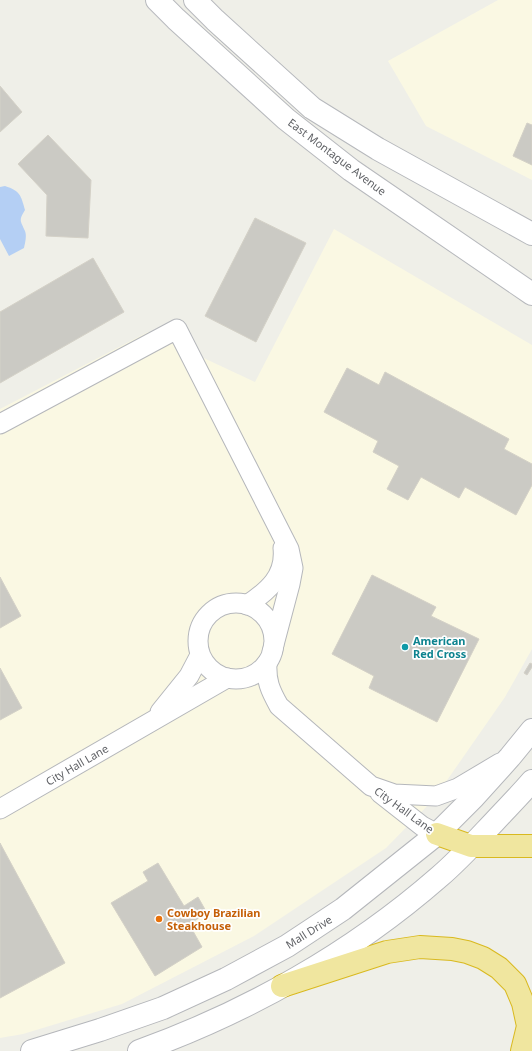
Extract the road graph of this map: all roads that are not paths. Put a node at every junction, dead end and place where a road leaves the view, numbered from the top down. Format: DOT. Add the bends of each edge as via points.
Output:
graph roads {
  1 [pos="157,0"];
  2 [pos="195,0"];
  3 [pos="532,234"];
  4 [pos="532,294"];
  5 [pos="0,424"];
  6 [pos="281,530"];
  7 [pos="247,605"];
  8 [pos="200,655"];
  9 [pos="270,657"];
  10 [pos="227,678"];
  11 [pos="154,720"];
  12 [pos="532,730"];
  13 [pos="510,757"];
  14 [pos="532,781"];
  15 [pos="371,786"];
  16 [pos="0,809"];
  17 [pos="437,834"];
  18 [pos="471,846"];
  19 [pos="532,846"];
  20 [pos="282,986"];
  21 [pos="32,1051"];
  22 [pos="139,1051"];
  23 [pos="522,1051"];
  1 -- 4 [label="street, East Montague Avenue" via="286,119 351,170"];
  2 -- 3 [label="street" via="312,108 378,149"];
  5 -- 6 [label="street" via="177,329"];
  6 -- 7 [label="street" via="284,556 275,581 266,592"];
  6 -- 9 [label="street" via="293,568"];
  7 -- 8 [label="street" via="234,603 212,611 198,632"];
  7 -- 9 [label="street" via="266,618 271,628 274,640"];
  8 -- 10 [label="street" via="209,669"];
  8 -- 11 [label="street, City Hall Lane" via="189,676"];
  9 -- 10 [label="street" via="258,672 246,678"];
  9 -- 15 [label="street, City Hall Lane" via="267,676 270,690 279,706"];
  10 -- 11 [label="street, City Hall Lane"];
  11 -- 16 [label="street, City Hall Lane"];
  12 -- 13 [label="street, Mall Drive"];
  13 -- 15 [label="street, City Hall Lane" via="458,788 436,796 394,794"];
  13 -- 17 [label="street, Mall Drive"];
  14 -- 18 [label="street"];
  15 -- 17 [label="street, City Hall Lane" via="422,826"];
  17 -- 18 [label="highway"];
  17 -- 21 [label="street, Mall Drive" via="343,909 287,946 226,979 163,1008"];
  18 -- 19 [label="highway"];
  18 -- 20 [label="street" via="440,876 396,912"];
  20 -- 22 [label="street" via="221,1018"];
  20 -- 23 [label="highway" via="387,952 420,947 467,952 483,958 515,984 523,1003 528,1026"];
}
